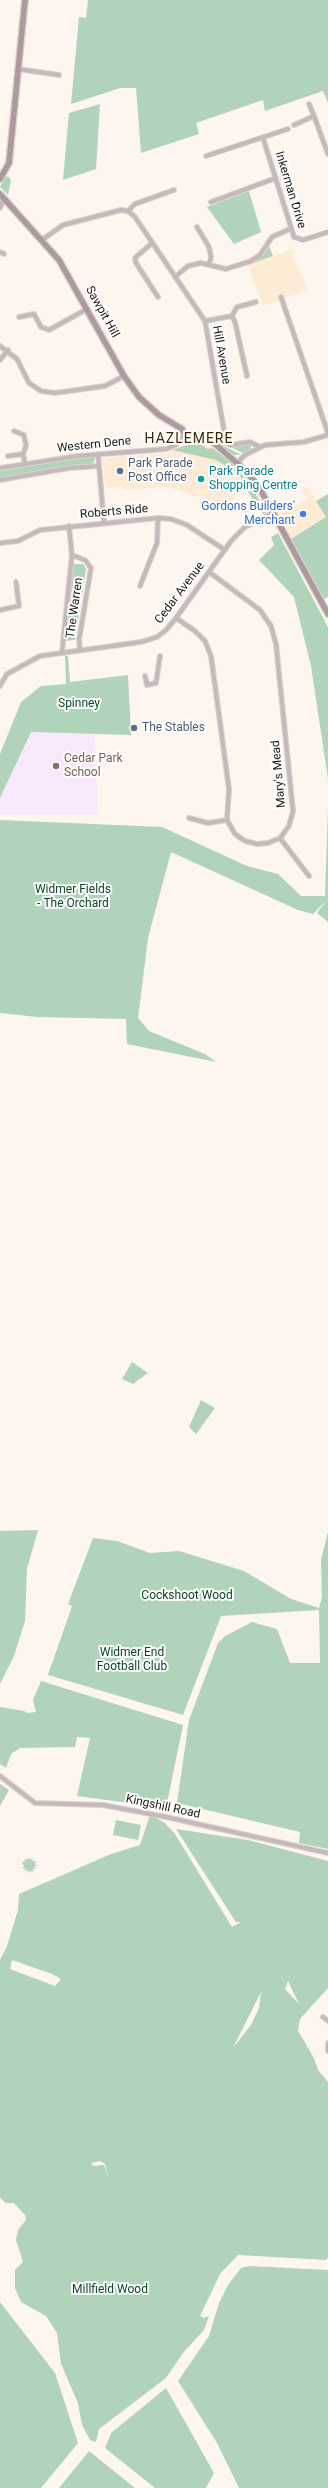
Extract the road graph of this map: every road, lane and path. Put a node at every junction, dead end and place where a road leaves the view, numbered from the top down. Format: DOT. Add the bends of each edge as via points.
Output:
graph roads {
  1 [pos="25,0"];
  2 [pos="18,69"];
  3 [pos="59,75"];
  4 [pos="309,104"];
  5 [pos="314,116"];
  6 [pos="294,125"];
  7 [pos="288,129"];
  8 [pos="263,138"];
  9 [pos="327,155"];
  10 [pos="206,156"];
  11 [pos="328,160"];
  12 [pos="0,178"];
  13 [pos="276,178"];
  14 [pos="174,190"];
  15 [pos="2,196"];
  16 [pos="211,202"];
  17 [pos="0,208"];
  18 [pos="128,211"];
  19 [pos="197,227"];
  20 [pos="290,229"];
  21 [pos="328,232"];
  22 [pos="42,240"];
  23 [pos="152,243"];
  24 [pos="209,264"];
  25 [pos="175,277"];
  26 [pos="158,297"];
  27 [pos="281,297"];
  28 [pos="256,302"];
  29 [pos="88,309"];
  30 [pos="19,316"];
  31 [pos="232,316"];
  32 [pos="205,321"];
  33 [pos="0,346"];
  34 [pos="8,350"];
  35 [pos="0,360"];
  36 [pos="124,376"];
  37 [pos="247,376"];
  38 [pos="14,431"];
  39 [pos="328,434"];
  40 [pos="185,435"];
  41 [pos="260,447"];
  42 [pos="23,454"];
  43 [pos="98,454"];
  44 [pos="8,456"];
  45 [pos="238,462"];
  46 [pos="24,464"];
  47 [pos="99,466"];
  48 [pos="0,468"];
  49 [pos="0,480"];
  50 [pos="273,513"];
  51 [pos="158,518"];
  52 [pos="104,523"];
  53 [pos="69,526"];
  54 [pos="0,543"];
  55 [pos="225,550"];
  56 [pos="72,555"];
  57 [pos="209,572"];
  58 [pos="16,582"];
  59 [pos="140,586"];
  60 [pos="0,610"];
  61 [pos="328,614"];
  62 [pos="176,618"];
  63 [pos="80,650"];
  64 [pos="62,652"];
  65 [pos="160,656"];
  66 [pos="145,676"];
  67 [pos="0,686"];
  68 [pos="189,818"];
  69 [pos="227,820"];
  70 [pos="280,838"];
  71 [pos="309,876"];
  72 [pos="0,1776"];
  73 [pos="328,1853"];
  74 [pos="323,2017"];
  75 [pos="328,2021"];
  76 [pos="328,2043"];
  77 [pos="328,2051"];
  1 -- 2 [label="street"];
  2 -- 3 [label="street"];
  2 -- 12 [label="street" via="9,163"];
  4 -- 5 [label="street"];
  5 -- 6 [label="street"];
  5 -- 9 [label="street"];
  7 -- 8 [label="street, Inkerman Drive"];
  8 -- 10 [label="street, Inkerman Drive"];
  8 -- 13 [label="street, Inkerman Drive"];
  9 -- 11 [label="street"];
  13 -- 16 [label="street"];
  13 -- 20 [label="street, Inkerman Drive"];
  14 -- 18 [label="street" via="134,204"];
  15 -- 17 [label="street"];
  15 -- 22 [label="street, Sawpit Hill"];
  18 -- 22 [label="street" via="121,210 63,225"];
  18 -- 23 [label="street, Hill Avenue"];
  19 -- 24 [label="street" via="209,247"];
  20 -- 21 [label="street, Inkerman Drive" via="294,237 303,240"];
  20 -- 24 [label="street" via="272,237 260,255 251,261 226,269 218,269"];
  22 -- 29 [label="street, Sawpit Hill" via="67,272"];
  23 -- 25 [label="street, Hill Avenue"];
  23 -- 26 [label="street" via="135,258"];
  24 -- 25 [label="street" via="188,266"];
  25 -- 32 [label="street, Hill Avenue"];
  27 -- 39 [label="street"];
  28 -- 31 [label="street" via="237,307"];
  29 -- 30 [label="street" via="49,330 41,327 34,314"];
  29 -- 36 [label="street, Sawpit Hill"];
  31 -- 32 [label="street"];
  31 -- 37 [label="street"];
  32 -- 41 [label="street, Hill Avenue" via="226,442 230,445 254,443"];
  33 -- 34 [label="street"];
  34 -- 35 [label="street"];
  34 -- 36 [label="street" via="17,359 29,383 41,391 55,393 105,386"];
  36 -- 40 [label="street, Sawpit Hill" via="148,406 182,428"];
  38 -- 42 [label="street" via="24,435 26,446"];
  39 -- 41 [label="street" via="304,442"];
  40 -- 43 [label="street, Western Dene" via="176,445 166,449"];
  40 -- 45 [label="street" via="204,437"];
  41 -- 45 [label="street"];
  42 -- 44 [label="street"];
  42 -- 46 [label="street"];
  43 -- 46 [label="street, Western Dene"];
  43 -- 47 [label="street"];
  45 -- 50 [label="street" via="260,489"];
  46 -- 48 [label="street, Western Dene"];
  47 -- 49 [label="street" via="69,468"];
  47 -- 52 [label="street"];
  50 -- 55 [label="street, Cedar Avenue" via="246,527"];
  50 -- 61 [label="street"];
  51 -- 52 [label="street, Roberts Ride"];
  51 -- 55 [label="street, Roberts Ride" via="171,519 187,525"];
  51 -- 59 [label="street" via="157,543"];
  52 -- 53 [label="street, Roberts Ride"];
  53 -- 54 [label="street, Roberts Ride" via="40,530 18,541"];
  53 -- 56 [label="street, The Warren"];
  55 -- 57 [label="street, Cedar Avenue"];
  56 -- 63 [label="street, The Warren" via="85,560 91,568 79,640"];
  56 -- 64 [label="street, The Warren"];
  57 -- 62 [label="street, Cedar Avenue"];
  57 -- 70 [label="street, Mary's Mead" via="260,610 271,626 276,644 293,811 289,826"];
  58 -- 60 [label="street" via="19,608"];
  62 -- 63 [label="street, Cedar Avenue" via="166,630 149,640"];
  62 -- 69 [label="street" via="205,641 211,656 229,789"];
  63 -- 64 [label="street, Cedar Avenue"];
  64 -- 67 [label="street, Cedar Avenue" via="40,656 19,666 7,674"];
  65 -- 66 [label="street" via="156,684 147,685"];
  68 -- 69 [label="street" via="208,823"];
  69 -- 70 [label="street" via="235,834 245,841 263,844"];
  70 -- 71 [label="street"];
  72 -- 73 [label="street, Kingshill Road" via="35,1803 103,1805 166,1816"];
  74 -- 75 [label="street"];
  76 -- 77 [label="street"];
}
